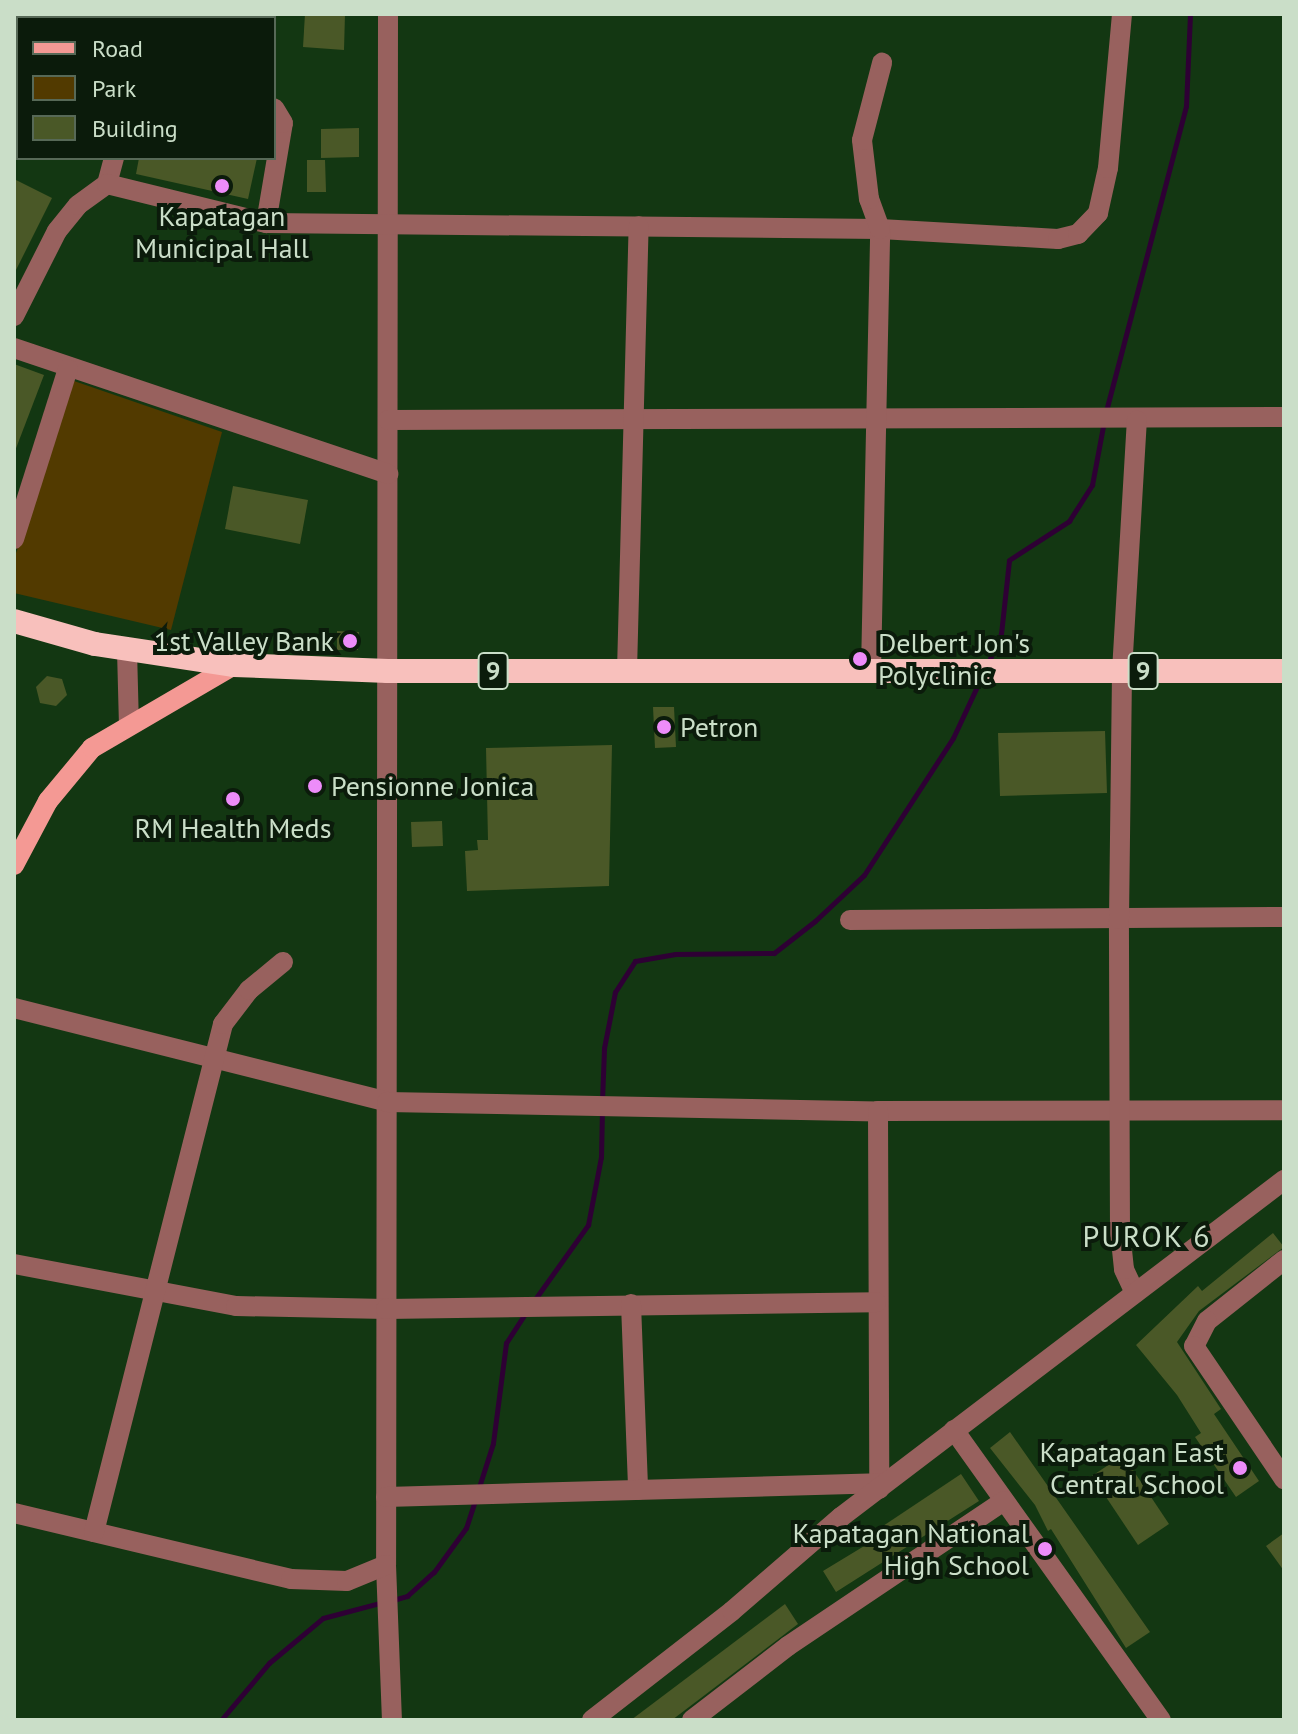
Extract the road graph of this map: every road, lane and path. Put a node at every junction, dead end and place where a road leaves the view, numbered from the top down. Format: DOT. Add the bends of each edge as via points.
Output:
graph roads {
  1 [pos="388,14"];
  2 [pos="1122,14"];
  3 [pos="882,63"];
  4 [pos="276,111"];
  5 [pos="113,160"];
  6 [pos="107,184"];
  7 [pos="266,223"];
  8 [pos="388,226"];
  9 [pos="639,226"];
  10 [pos="880,229"];
  11 [pos="14,316"];
  12 [pos="14,348"];
  13 [pos="68,369"];
  14 [pos="878,417"];
  15 [pos="1284,417"];
  16 [pos="634,419"];
  17 [pos="388,420"];
  18 [pos="1132,420"];
  19 [pos="388,474"];
  20 [pos="14,539"];
  21 [pos="14,621"];
  22 [pos="127,650"];
  23 [pos="234,665"];
  24 [pos="871,670"];
  25 [pos="388,671"];
  26 [pos="627,671"];
  27 [pos="1122,671"];
  28 [pos="1284,671"];
  29 [pos="129,724"];
  30 [pos="14,865"];
  31 [pos="1284,917"];
  32 [pos="1119,919"];
  33 [pos="850,920"];
  34 [pos="283,962"];
  35 [pos="14,1008"];
  36 [pos="215,1062"];
  37 [pos="387,1102"];
  38 [pos="1121,1110"];
  39 [pos="1284,1110"];
  40 [pos="878,1111"];
  41 [pos="1284,1180"];
  42 [pos="1284,1260"];
  43 [pos="14,1264"];
  44 [pos="157,1293"];
  45 [pos="1135,1293"];
  46 [pos="876,1302"];
  47 [pos="631,1304"];
  48 [pos="386,1309"];
  49 [pos="954,1430"];
  50 [pos="1284,1479"];
  51 [pos="878,1486"];
  52 [pos="638,1490"];
  53 [pos="386,1497"];
  54 [pos="1004,1501"];
  55 [pos="14,1513"];
  56 [pos="94,1532"];
  57 [pos="386,1574"];
  58 [pos="392,1720"];
  59 [pos="592,1720"];
  60 [pos="692,1720"];
  61 [pos="1161,1720"];
  1 -- 8 [label="street"];
  2 -- 10 [label="street" via="1108,168 1090,226 1058,239"];
  3 -- 10 [label="street" via="862,140 869,199"];
  4 -- 7 [label="street" via="283,123"];
  5 -- 6 [label="street"];
  6 -- 7 [label="street"];
  6 -- 11 [label="street" via="78,205 57,231"];
  7 -- 8 [label="street"];
  8 -- 9 [label="street"];
  8 -- 17 [label="street"];
  9 -- 10 [label="street"];
  9 -- 16 [label="street"];
  10 -- 14 [label="street"];
  12 -- 13 [label="street"];
  13 -- 19 [label="street"];
  13 -- 20 [label="street"];
  14 -- 16 [label="street"];
  14 -- 18 [label="street"];
  14 -- 24 [label="street"];
  15 -- 18 [label="street"];
  16 -- 17 [label="street"];
  16 -- 26 [label="street"];
  17 -- 19 [label="street"];
  18 -- 27 [label="street"];
  19 -- 25 [label="street"];
  21 -- 22 [label="highway, 9"];
  22 -- 23 [label="highway, 9"];
  22 -- 29 [label="street"];
  23 -- 25 [label="highway, 9"];
  23 -- 29 [label="main road"];
  24 -- 26 [label="highway, 9"];
  24 -- 27 [label="highway, 9"];
  25 -- 26 [label="highway, 9"];
  25 -- 37 [label="street"];
  27 -- 28 [label="highway, 9"];
  27 -- 32 [label="street"];
  29 -- 30 [label="main road" via="67,774"];
  31 -- 32 [label="street"];
  32 -- 33 [label="street"];
  32 -- 38 [label="street"];
  34 -- 36 [label="street" via="229,1013"];
  35 -- 36 [label="street"];
  36 -- 37 [label="street"];
  36 -- 44 [label="street"];
  37 -- 40 [label="street"];
  37 -- 48 [label="street"];
  38 -- 39 [label="street"];
  38 -- 40 [label="street"];
  38 -- 45 [label="street" via="1121,1255"];
  40 -- 46 [label="street"];
  41 -- 45 [label="street"];
  42 -- 50 [label="street" via="1207,1321 1194,1346"];
  43 -- 44 [label="street"];
  44 -- 48 [label="street" via="236,1306"];
  44 -- 56 [label="street"];
  45 -- 49 [label="street"];
  46 -- 47 [label="street"];
  46 -- 51 [label="street"];
  47 -- 48 [label="street"];
  47 -- 52 [label="street"];
  48 -- 53 [label="street"];
  49 -- 51 [label="street"];
  49 -- 54 [label="street"];
  51 -- 52 [label="street"];
  51 -- 59 [label="street"];
  52 -- 53 [label="street"];
  53 -- 57 [label="street"];
  54 -- 60 [label="street" via="788,1646"];
  54 -- 61 [label="street"];
  55 -- 56 [label="street"];
  56 -- 57 [label="street" via="291,1579 347,1581"];
  57 -- 58 [label="street"];
}
